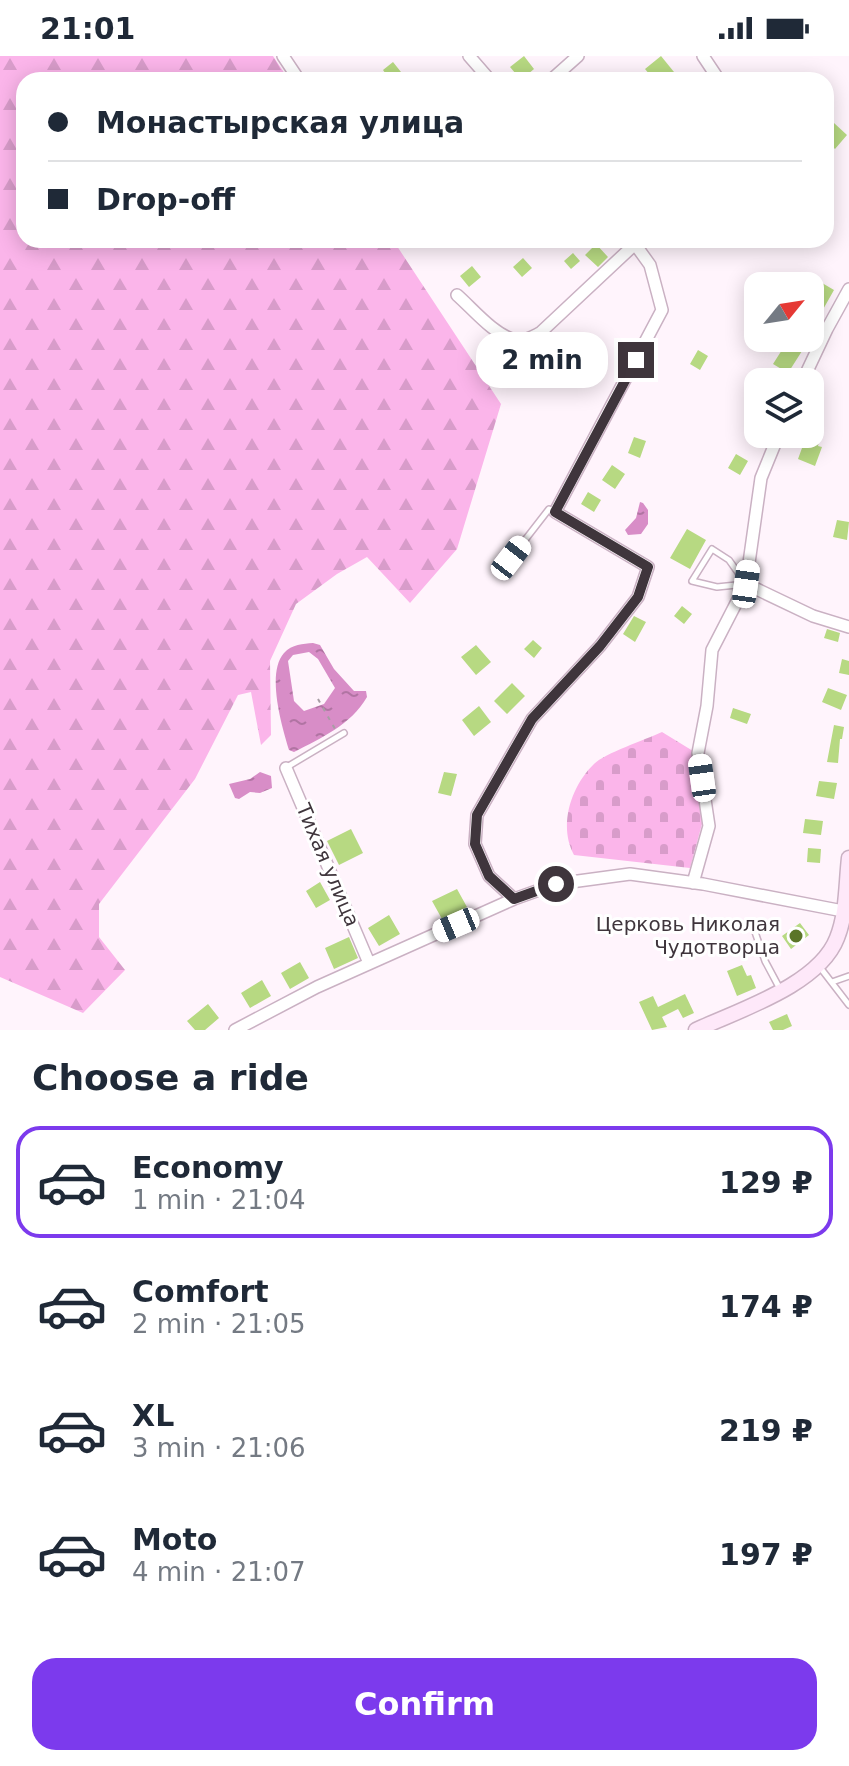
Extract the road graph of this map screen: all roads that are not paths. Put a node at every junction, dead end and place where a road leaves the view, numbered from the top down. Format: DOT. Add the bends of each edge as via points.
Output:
graph roads {
  1 [pos="469,56"];
  2 [pos="578,56"];
  3 [pos="483,72"];
  4 [pos="560,72"];
  5 [pos="628,248"];
  6 [pos="638,248"];
  7 [pos="849,289"];
  8 [pos="457,295"];
  9 [pos="809,368"];
  10 [pos="773,448"];
  11 [pos="555,512"];
  12 [pos="511,558"];
  13 [pos="746,584"];
  14 [pos="849,627"];
  15 [pos="342,734"];
  16 [pos="286,768"];
  17 [pos="849,858"];
  18 [pos="693,883"];
  19 [pos="514,899"];
  20 [pos="843,911"];
  21 [pos="755,932"];
  22 [pos="369,963"];
  23 [pos="818,965"];
  24 [pos="849,976"];
  25 [pos="832,982"];
  26 [pos="781,990"];
  27 [pos="849,1005"];
  28 [pos="235,1030"];
  29 [pos="696,1030"];
  1 -- 3 [label="street"];
  2 -- 4 [label="street"];
  5 -- 8 [label="street" via="527,340 499,332"];
  6 -- 11 [label="street" via="650,265 662,310"];
  7 -- 9 [label="street"];
  10 -- 13 [label="street" via="761,478"];
  11 -- 12 [label="lane" via="549,509"];
  11 -- 19 [label="street" via="648,567 638,597 532,719 477,815 475,844 484,865"];
  13 -- 13 [label="lane" via="717,587 692,581 712,549 729,560"];
  13 -- 14 [label="street"];
  13 -- 18 [label="street" via="712,650 698,753 709,826"];
  15 -- 16 [label="lane"];
  16 -- 22 [label="street, Тихая улица"];
  17 -- 20 [label="main road"];
  18 -- 19 [label="street" via="630,874 556,884"];
  18 -- 20 [label="street"];
  19 -- 22 [label="street"];
  20 -- 23 [label="main road" via="837,938"];
  21 -- 26 [label="lane"];
  22 -- 28 [label="street"];
  23 -- 25 [label="lane"];
  23 -- 26 [label="main road"];
  24 -- 25 [label="lane"];
  25 -- 27 [label="lane"];
  26 -- 29 [label="main road"];
}
